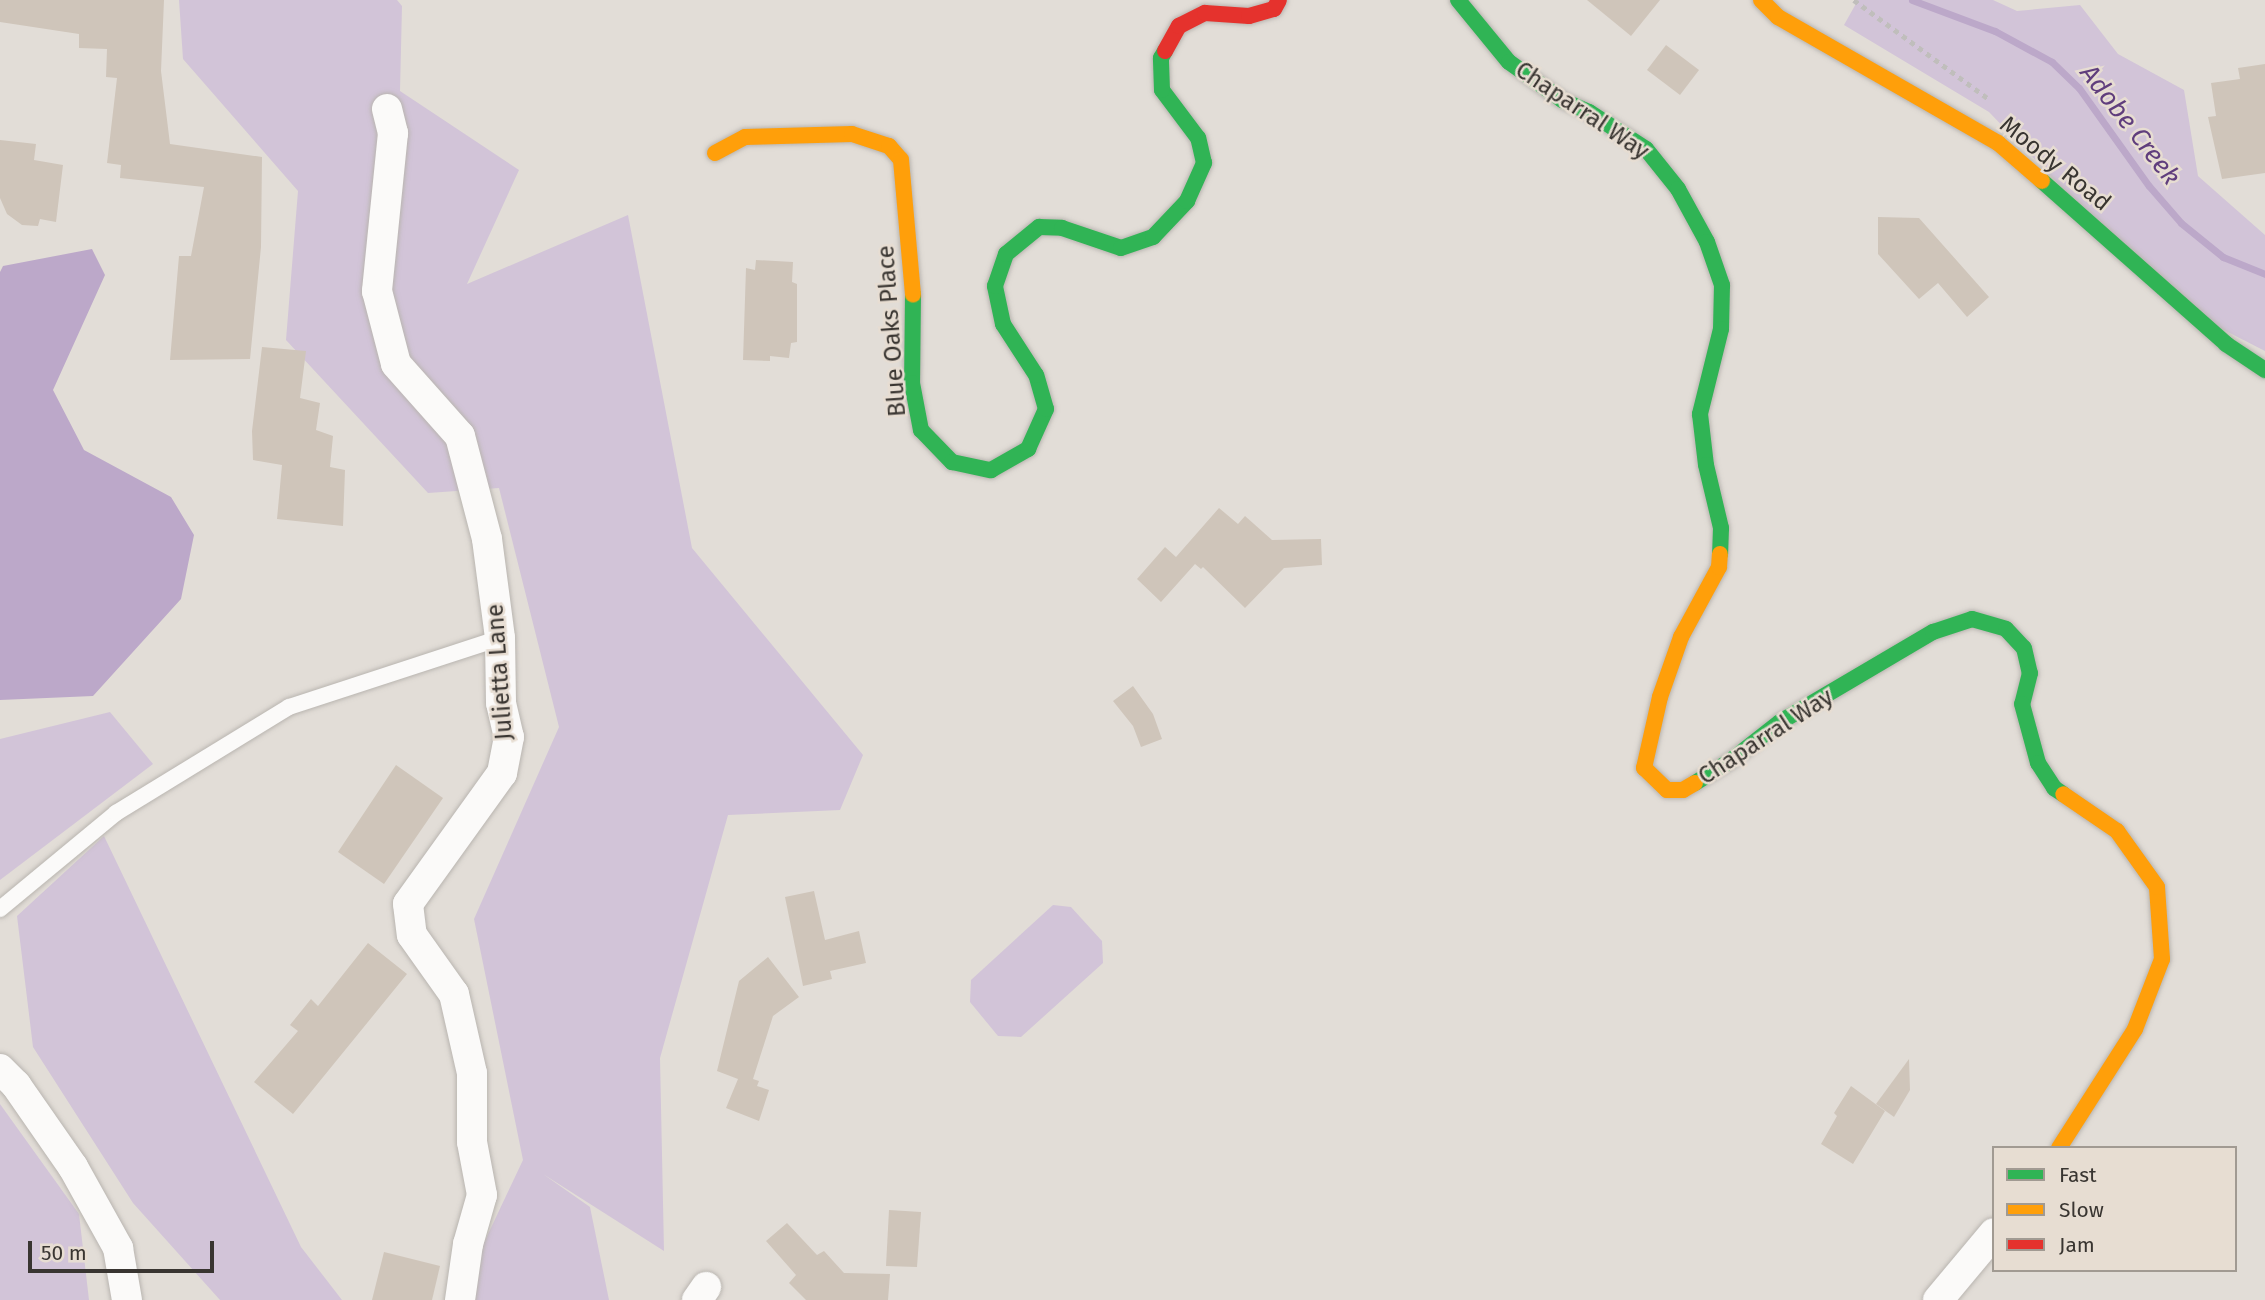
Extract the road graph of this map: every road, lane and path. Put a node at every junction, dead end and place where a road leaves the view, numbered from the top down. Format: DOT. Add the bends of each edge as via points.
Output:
graph roads {
  1 [pos="1279,0"];
  2 [pos="1458,0"];
  3 [pos="1761,0"];
  4 [pos="387,109"];
  5 [pos="715,153"];
  6 [pos="2265,370"];
  7 [pos="500,638"];
  8 [pos="0,909"];
  9 [pos="0,1069"];
  10 [pos="2060,1146"];
  11 [pos="1992,1235"];
  12 [pos="127,1300"];
  13 [pos="460,1300"];
  14 [pos="1938,1300"];
  1 -- 5 [label="street, Blue Oaks Place" via="1274,9 1250,16 1205,13 1179,26 1161,58 1162,90 1198,138 1204,163 1187,201 1153,237 1121,248 1062,228 1039,227 1006,254 995,286 1003,324 1036,375 1046,409 1028,449 991,470 953,462 921,430 912,383 914,313 906,199 901,160 889,146 852,134 745,137"];
  2 -- 10 [label="street, Chaparral Way" via="1509,62 1562,100 1646,149 1678,189 1707,242 1722,285 1721,330 1700,414 1721,528 1719,567 1681,638 1660,697 1644,768 1667,790 1683,790 1780,722 1933,632 1972,619 2006,629 2024,648 2030,673 2022,704 2038,763 2054,788 2117,831 2157,887 2162,958 2135,1030"];
  3 -- 6 [label="street, Moody Road" via="1778,18 1998,143 2226,344"];
  4 -- 7 [label="street, Julietta Lane" via="393,133 377,291 396,364 460,436 487,539"];
  7 -- 8 [label="lane" via="289,707 116,813"];
  7 -- 13 [label="street, Julietta Lane" via="500,703 509,737 502,773 408,904 412,934 454,994 472,1073 472,1142 482,1195 468,1244"];
  9 -- 12 [label="street" via="73,1167 118,1248"];
  11 -- 14 [label="street"];
}
